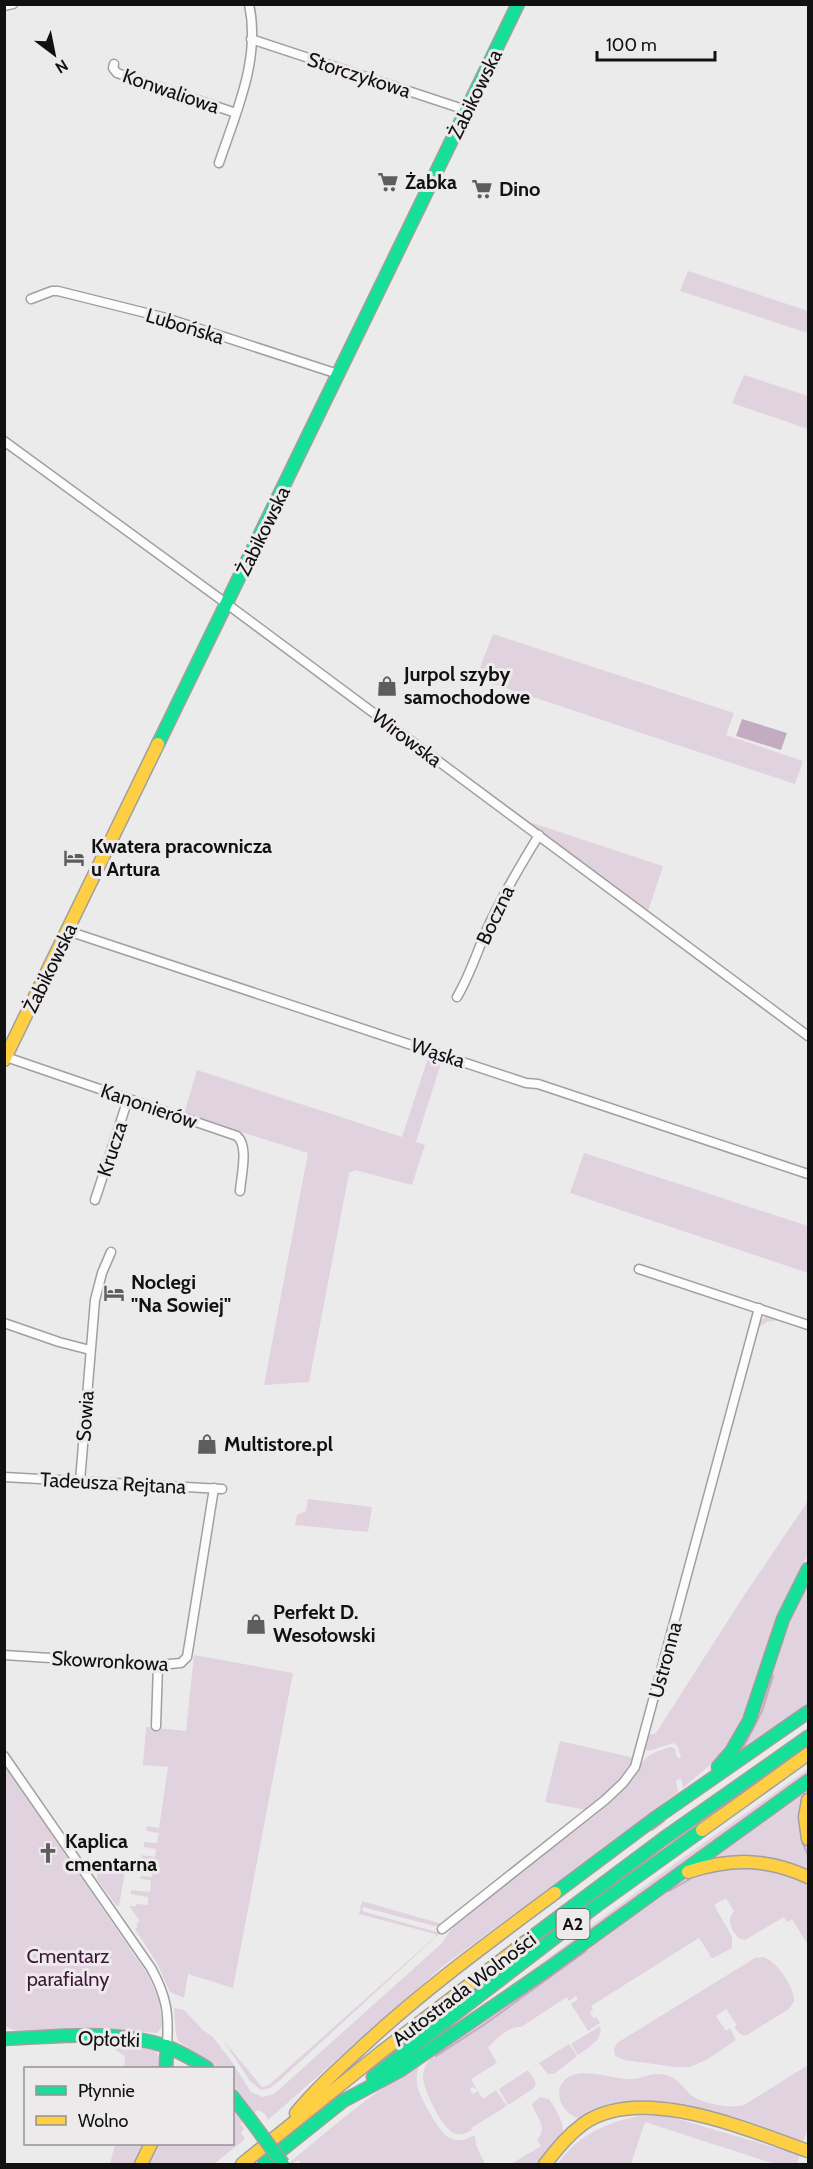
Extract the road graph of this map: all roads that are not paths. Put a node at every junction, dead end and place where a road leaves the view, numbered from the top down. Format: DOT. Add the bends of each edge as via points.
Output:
graph roads {
  1 [pos="13,4"];
  2 [pos="249,4"];
  3 [pos="518,4"];
  4 [pos="4,6"];
  5 [pos="251,39"];
  6 [pos="114,64"];
  7 [pos="466,110"];
  8 [pos="236,113"];
  9 [pos="219,163"];
  10 [pos="31,299"];
  11 [pos="338,374"];
  12 [pos="4,441"];
  13 [pos="227,604"];
  14 [pos="539,835"];
  15 [pos="69,931"];
  16 [pos="458,997"];
  17 [pos="808,1036"];
  18 [pos="5,1058"];
  19 [pos="128,1099"];
  20 [pos="808,1173"];
  21 [pos="240,1191"];
  22 [pos="95,1200"];
  23 [pos="111,1252"];
  24 [pos="639,1269"];
  25 [pos="759,1308"];
  26 [pos="4,1323"];
  27 [pos="808,1325"];
  28 [pos="90,1350"];
  29 [pos="4,1477"];
  30 [pos="80,1481"];
  31 [pos="218,1488"];
  32 [pos="808,1569"];
  33 [pos="4,1655"];
  34 [pos="158,1665"];
  35 [pos="808,1712"];
  36 [pos="156,1726"];
  37 [pos="808,1737"];
  38 [pos="808,1754"];
  39 [pos="4,1756"];
  40 [pos="808,1781"];
  41 [pos="698,1787"];
  42 [pos="808,1800"];
  43 [pos="808,1839"];
  44 [pos="808,1877"];
  45 [pos="659,1887"];
  46 [pos="442,1929"];
  47 [pos="4,2039"];
  48 [pos="167,2046"];
  49 [pos="166,2067"];
  50 [pos="206,2067"];
  51 [pos="234,2099"];
  52 [pos="343,2101"];
  53 [pos="274,2138"];
  54 [pos="150,2145"];
  55 [pos="807,2150"];
  56 [pos="141,2164"];
  57 [pos="242,2164"];
  58 [pos="264,2164"];
  59 [pos="283,2164"];
  60 [pos="545,2164"];
  1 -- 4 [label="street"];
  2 -- 5 [label="street"];
  3 -- 7 [label="main road, Żabikowska"];
  5 -- 7 [label="street, Storczykowa"];
  5 -- 8 [label="street" via="247,78"];
  6 -- 8 [label="street, Konwaliowa" via="117,74"];
  7 -- 11 [label="main road, Żabikowska"];
  8 -- 9 [label="street"];
  10 -- 11 [label="street, Lubońska" via="58,291 166,318"];
  11 -- 13 [label="main road, Żabikowska"];
  12 -- 13 [label="street, Wirowska"];
  13 -- 14 [label="street, Wirowska"];
  13 -- 15 [label="main road, Żabikowska"];
  14 -- 16 [label="street, Boczna" via="507,887"];
  14 -- 17 [label="street, Wirowska"];
  15 -- 18 [label="main road, Żabikowska"];
  15 -- 20 [label="street, Wąska"];
  18 -- 19 [label="street, Kanonierów"];
  19 -- 21 [label="street, Kanonierów" via="240,1138"];
  19 -- 22 [label="street, Krucza"];
  23 -- 28 [label="street, Sowia" via="97,1291"];
  24 -- 25 [label="street"];
  25 -- 27 [label="street"];
  25 -- 46 [label="street, Ustronna" via="635,1767 604,1800"];
  26 -- 28 [label="street"];
  28 -- 30 [label="street, Sowia"];
  29 -- 30 [label="street, Tadeusza Rejtana"];
  30 -- 31 [label="street, Tadeusza Rejtana"];
  31 -- 34 [label="street, Skowronkowa" via="187,1657 176,1665"];
  32 -- 41 [label="main road" via="781,1626 752,1718 732,1751"];
  33 -- 34 [label="street, Skowronkowa"];
  34 -- 36 [label="street"];
  35 -- 41 [label="main road"];
  37 -- 53 [label="main road, Autostrada Wolności / A2" via="530,1938"];
  38 -- 52 [label="main road, Autostrada Wolności / A2" via="596,1906"];
  39 -- 48 [label="street" via="156,1976 166,2003"];
  40 -- 45 [label="main road"];
  41 -- 53 [label="main road" via="401,2012 314,2091"];
  42 -- 43 [label="main road"];
  44 -- 45 [label="main road" via="773,1863 741,1859 702,1867"];
  45 -- 52 [label="main road" via="399,2071"];
  47 -- 48 [label="main road, Opłotki" via="119,2037"];
  48 -- 49 [label="main road"];
  48 -- 50 [label="main road, Opłotki"];
  51 -- 59 [label="main road, bridge"];
  52 -- 58 [label="main road, A2"];
  53 -- 57 [label="main road, Autostrada Wolności / A2"];
  54 -- 56 [label="main road"];
  55 -- 60 [label="main road" via="687,2111 649,2106 618,2109 592,2120 564,2140"];
}
